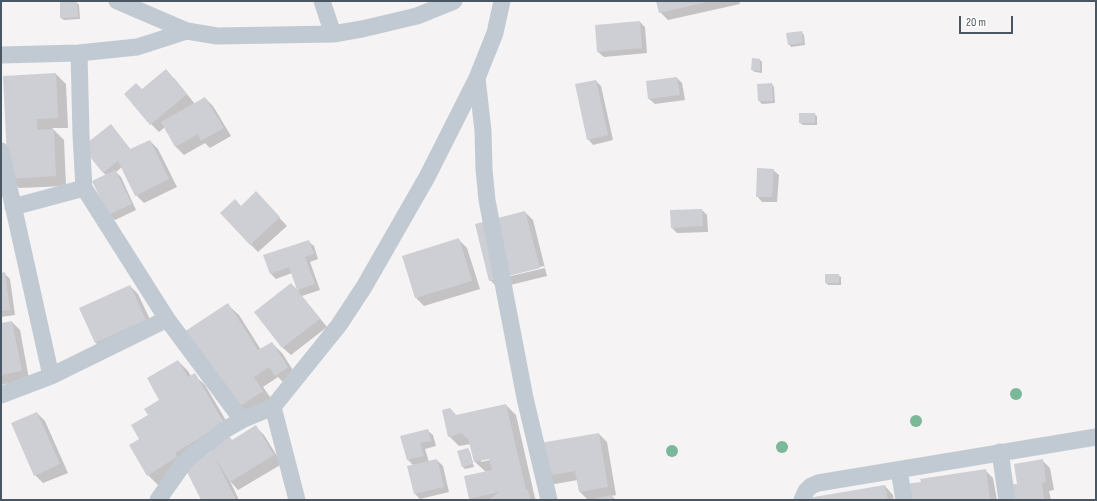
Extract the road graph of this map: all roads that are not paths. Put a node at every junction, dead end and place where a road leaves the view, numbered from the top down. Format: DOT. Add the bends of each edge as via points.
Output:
graph roads {
  1 [pos="116,1"];
  2 [pos="322,1"];
  3 [pos="454,1"];
  4 [pos="502,1"];
  5 [pos="187,32"];
  6 [pos="333,34"];
  7 [pos="79,53"];
  8 [pos="1,55"];
  9 [pos="478,78"];
  10 [pos="1,150"];
  11 [pos="84,188"];
  12 [pos="13,207"];
  13 [pos="167,319"];
  14 [pos="52,376"];
  15 [pos="1,395"];
  16 [pos="274,407"];
  17 [pos="242,420"];
  18 [pos="1096,439"];
  19 [pos="1000,452"];
  20 [pos="898,470"];
  21 [pos="158,500"];
  22 [pos="297,500"];
  23 [pos="549,500"];
  24 [pos="802,500"];
  25 [pos="904,500"];
  26 [pos="1007,500"];
  1 -- 5 [label="street"];
  2 -- 6 [label="street"];
  3 -- 6 [label="street" via="418,16"];
  4 -- 9 [label="street" via="495,33"];
  5 -- 6 [label="street" via="217,36"];
  5 -- 7 [label="street" via="137,47"];
  7 -- 8 [label="street"];
  7 -- 11 [label="street"];
  9 -- 16 [label="street" via="427,177 364,287 339,325"];
  9 -- 23 [label="street" via="487,200 525,398"];
  10 -- 12 [label="street"];
  11 -- 12 [label="street"];
  11 -- 13 [label="street"];
  12 -- 14 [label="street"];
  13 -- 14 [label="street"];
  13 -- 17 [label="street"];
  14 -- 15 [label="street"];
  16 -- 17 [label="street"];
  16 -- 22 [label="street"];
  17 -- 21 [label="street" via="191,456"];
  18 -- 19 [label="street"];
  19 -- 20 [label="street"];
  19 -- 26 [label="street"];
  20 -- 24 [label="street" via="818,483 806,491"];
  20 -- 25 [label="street"];
}
